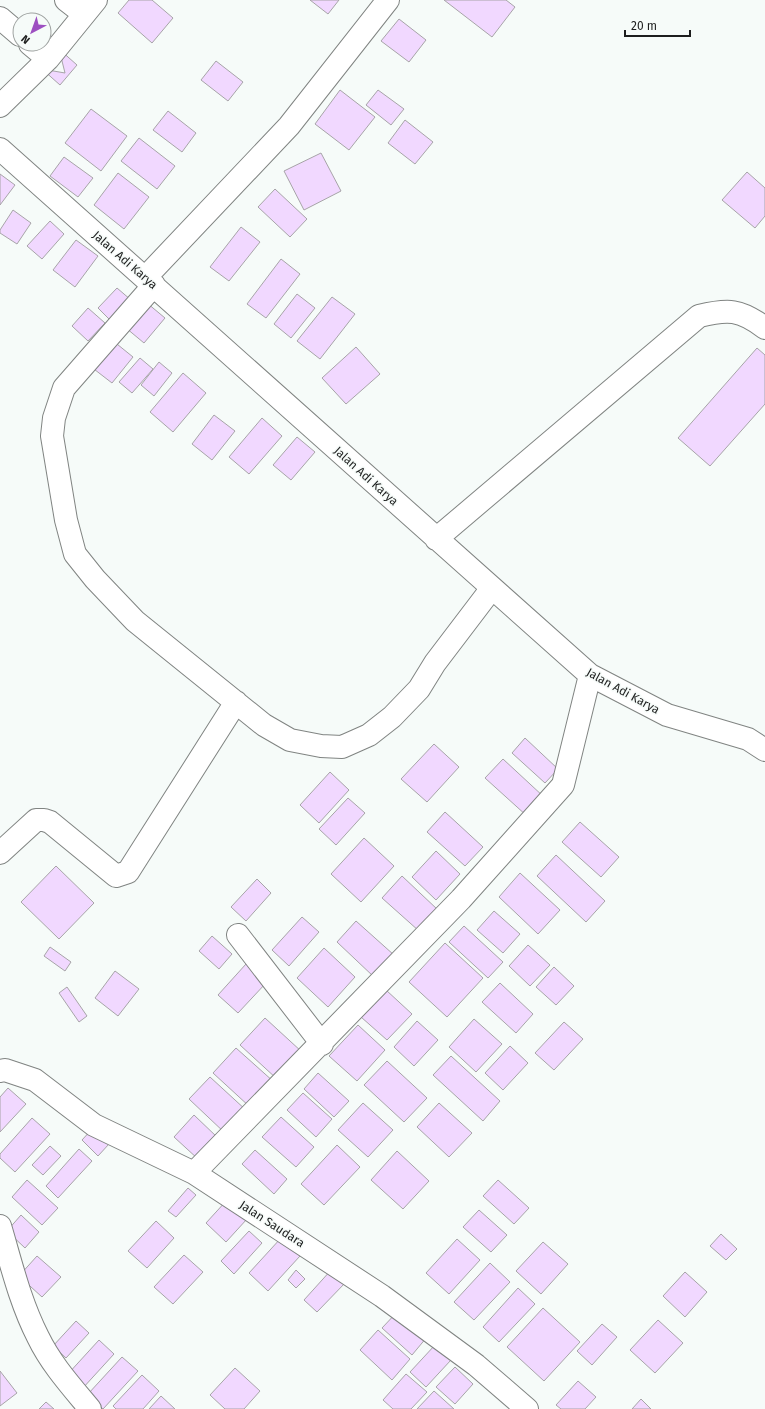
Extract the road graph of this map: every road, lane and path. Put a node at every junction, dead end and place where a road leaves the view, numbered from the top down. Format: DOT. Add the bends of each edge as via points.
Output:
graph roads {
  1 [pos="66,0"];
  2 [pos="388,0"];
  3 [pos="90,7"];
  4 [pos="0,18"];
  5 [pos="12,28"];
  6 [pos="40,52"];
  7 [pos="48,59"];
  8 [pos="0,106"];
  9 [pos="0,149"];
  10 [pos="150,282"];
  11 [pos="765,328"];
  12 [pos="436,539"];
  13 [pos="492,588"];
  14 [pos="590,675"];
  15 [pos="236,702"];
  16 [pos="765,750"];
  17 [pos="0,853"];
  18 [pos="238,935"];
  19 [pos="322,1044"];
  20 [pos="0,1071"];
  21 [pos="194,1173"];
  22 [pos="0,1226"];
  23 [pos="90,1409"];
  24 [pos="527,1409"];
  1 -- 3 [label="street"];
  2 -- 10 [label="street" via="290,126"];
  3 -- 7 [label="street"];
  4 -- 5 [label="street"];
  6 -- 7 [label="street"];
  7 -- 8 [label="street"];
  9 -- 10 [label="street, Jalan Adi Karya"];
  10 -- 12 [label="street, Jalan Adi Karya"];
  10 -- 15 [label="street" via="64,388 59,401 52,436 66,520 75,554 105,590 134,621"];
  11 -- 12 [label="street" via="750,316 722,310 699,316"];
  12 -- 13 [label="street, Jalan Adi Karya"];
  13 -- 14 [label="street, Jalan Adi Karya"];
  13 -- 15 [label="street" via="435,663 419,689 392,717 369,735 342,747 290,740 264,725"];
  14 -- 16 [label="street, Jalan Adi Karya" via="667,715 748,739"];
  14 -- 19 [label="street" via="563,785 461,899"];
  15 -- 17 [label="street" via="128,872 116,876 50,822 44,820 36,820"];
  18 -- 19 [label="street"];
  19 -- 21 [label="street"];
  20 -- 21 [label="street, Jalan Saudara" via="5,1070 34,1080 94,1125"];
  21 -- 24 [label="street, Jalan Saudara" via="382,1296 476,1365"];
  22 -- 23 [label="street" via="19,1292 38,1337 61,1374"];
}
